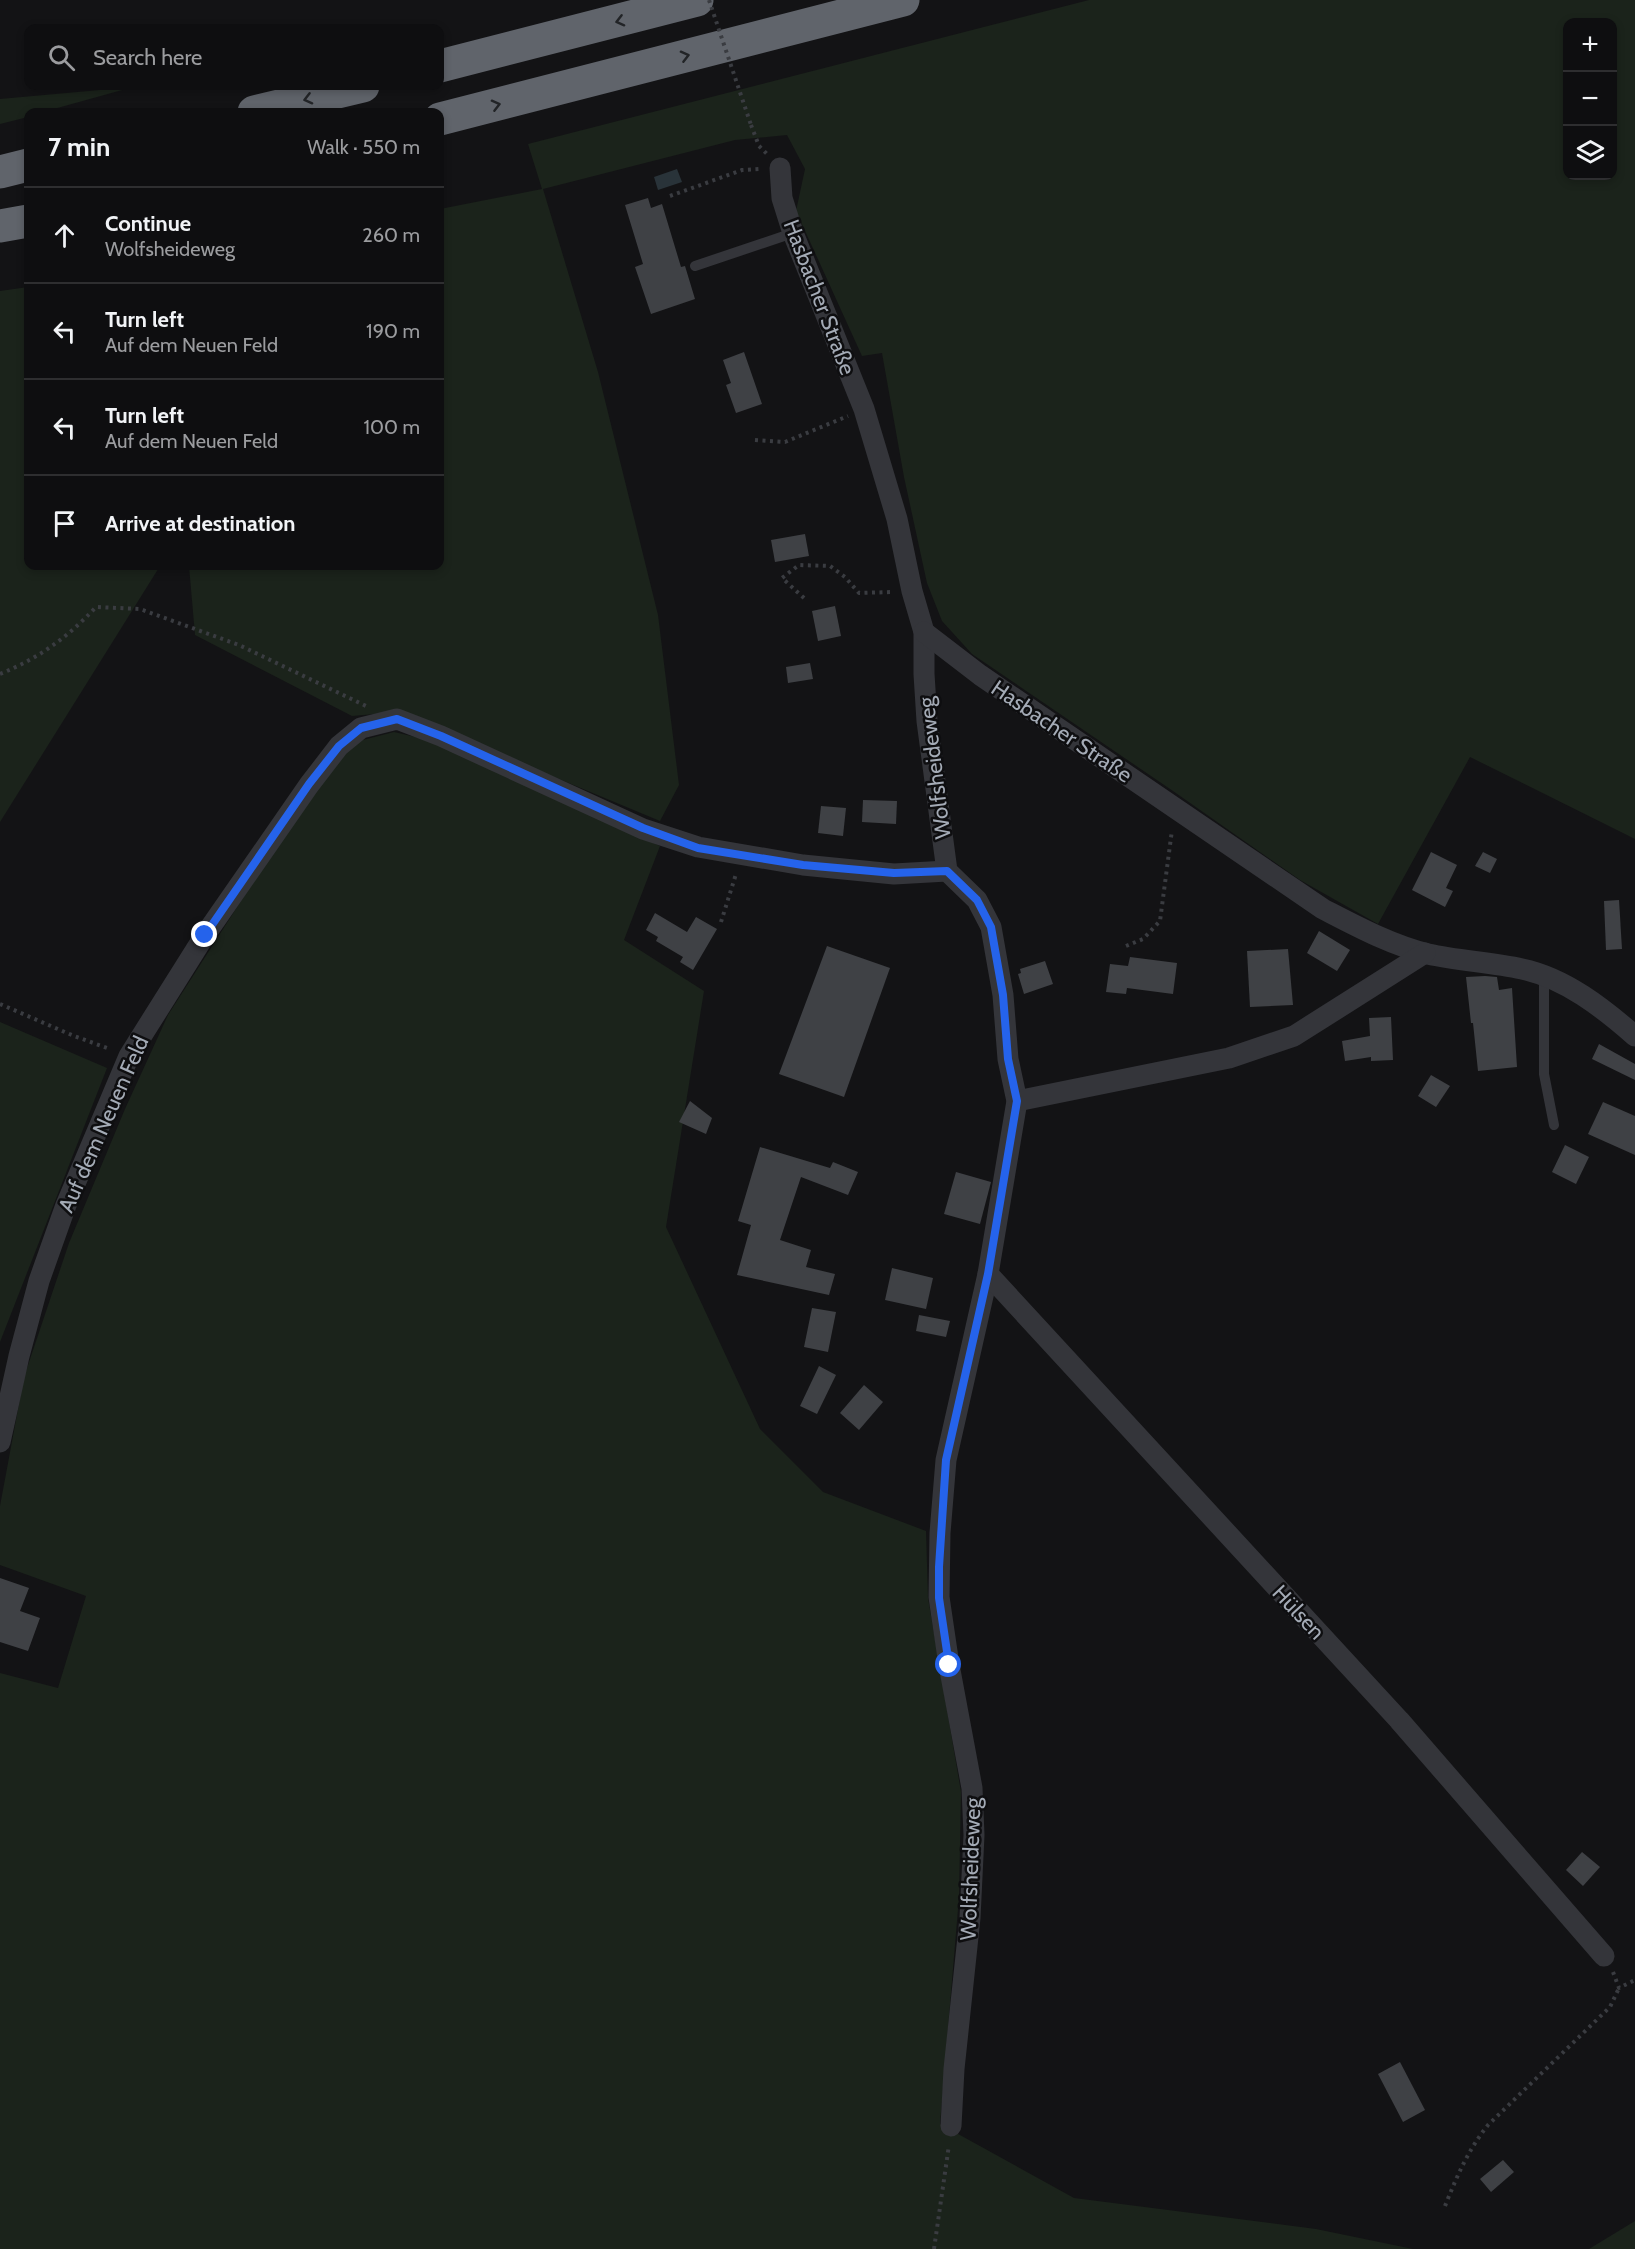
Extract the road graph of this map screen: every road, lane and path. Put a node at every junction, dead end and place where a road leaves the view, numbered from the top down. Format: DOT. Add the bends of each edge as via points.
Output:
graph roads {
  1 [pos="697,0"];
  2 [pos="709,0"];
  3 [pos="903,0"];
  4 [pos="444,65"];
  5 [pos="346,90"];
  6 [pos="271,108"];
  7 [pos="444,118"];
  8 [pos="24,166"];
  9 [pos="780,168"];
  10 [pos="0,172"];
  11 [pos="670,196"];
  12 [pos="24,222"];
  13 [pos="0,226"];
  14 [pos="793,233"];
  15 [pos="695,266"];
  16 [pos="864,409"];
  17 [pos="755,440"];
  18 [pos="912,591"];
  19 [pos="804,598"];
  20 [pos="924,632"];
  21 [pos="0,674"];
  22 [pos="397,719"];
  23 [pos="1175,807"];
  24 [pos="741,856"];
  25 [pos="947,871"];
  26 [pos="722,922"];
  27 [pos="1126,946"];
  28 [pos="1425,953"];
  29 [pos="1544,975"];
  30 [pos="0,1004"];
  31 [pos="1635,1036"];
  32 [pos="129,1056"];
  33 [pos="1017,1101"];
  34 [pos="1554,1125"];
  35 [pos="988,1274"];
  36 [pos="0,1442"];
  37 [pos="1604,1956"];
  38 [pos="1635,1980"];
  39 [pos="1619,1988"];
  40 [pos="951,2126"];
  41 [pos="1445,2205"];
  42 [pos="934,2249"];
  1 -- 4 [label="highway, one-way"];
  2 -- 9 [label="path, bridge" via="759,146"];
  7 -- 3 [label="highway, one-way"];
  5 -- 6 [label="highway, one-way"];
  8 -- 10 [label="highway"];
  9 -- 11 [label="path" via="742,170"];
  9 -- 14 [label="street, Hasbacher Straße" via="782,198"];
  12 -- 13 [label="highway"];
  14 -- 15 [label="lane"];
  14 -- 16 [label="street, Hasbacher Straße"];
  16 -- 17 [label="path" via="785,442"];
  16 -- 18 [label="street, Hasbacher Straße" via="897,519"];
  18 -- 19 [label="path" via="859,593 830,566 799,565 782,578"];
  18 -- 20 [label="street, Hasbacher Straße"];
  20 -- 23 [label="street, Hasbacher Straße" via="980,675"];
  20 -- 25 [label="street, Wolfsheideweg" via="927,721"];
  21 -- 22 [label="path" via="53,647 96,607 140,609 239,645"];
  22 -- 24 [label="street" via="643,828 698,848"];
  22 -- 32 [label="street, Auf dem Neuen Feld" via="361,728 339,746 211,926"];
  23 -- 27 [label="path" via="1160,921 1143,939"];
  23 -- 28 [label="street, Hasbacher Straße" via="1323,909 1372,934"];
  24 -- 25 [label="street" via="894,873"];
  24 -- 26 [label="path"];
  25 -- 33 [label="street, Wolfsheideweg" via="977,900 991,927"];
  28 -- 29 [label="street, Hasbacher Straße"];
  28 -- 33 [label="street" via="1294,1036 1229,1058"];
  29 -- 31 [label="street, Hasbacher Straße" via="1569,987"];
  29 -- 34 [label="lane" via="1544,1074"];
  30 -- 32 [label="path"];
  32 -- 36 [label="street, Auf dem Neuen Feld" via="66,1205 39,1281"];
  33 -- 35 [label="street, Wolfsheideweg"];
  35 -- 37 [label="street, Hülsen" via="1399,1720"];
  35 -- 40 [label="street, Wolfsheideweg" via="946,1460 940,1533 939,1598 972,1788 974,1835"];
  37 -- 39 [label="path"];
  38 -- 39 [label="path"];
  39 -- 41 [label="path" via="1610,2007 1488,2125 1459,2169"];
  40 -- 42 [label="path"];
}
